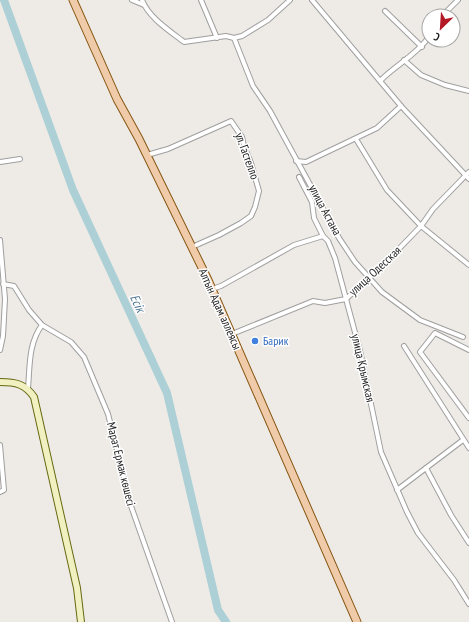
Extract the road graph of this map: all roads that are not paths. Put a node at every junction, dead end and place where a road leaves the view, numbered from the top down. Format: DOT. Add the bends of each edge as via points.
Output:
graph roads {
  1 [pos="73,0"];
  2 [pos="132,0"];
  3 [pos="142,0"];
  4 [pos="201,0"];
  5 [pos="290,0"];
  6 [pos="312,0"];
  7 [pos="458,0"];
  8 [pos="144,5"];
  9 [pos="450,8"];
  10 [pos="385,11"];
  11 [pos="217,38"];
  12 [pos="234,38"];
  13 [pos="421,46"];
  14 [pos="421,48"];
  15 [pos="404,60"];
  16 [pos="381,80"];
  17 [pos="469,91"];
  18 [pos="401,106"];
  19 [pos="356,139"];
  20 [pos="147,156"];
  21 [pos="20,159"];
  22 [pos="296,161"];
  23 [pos="0,162"];
  24 [pos="468,176"];
  25 [pos="298,178"];
  26 [pos="421,226"];
  27 [pos="323,236"];
  28 [pos="0,240"];
  29 [pos="192,247"];
  30 [pos="469,265"];
  31 [pos="1,279"];
  32 [pos="369,279"];
  33 [pos="3,284"];
  34 [pos="212,289"];
  35 [pos="346,299"];
  36 [pos="42,325"];
  37 [pos="232,334"];
  38 [pos="463,337"];
  39 [pos="404,346"];
  40 [pos="0,350"];
  41 [pos="469,350"];
  42 [pos="0,382"];
  43 [pos="28,388"];
  44 [pos="469,418"];
  45 [pos="463,440"];
  46 [pos="0,445"];
  47 [pos="469,448"];
  48 [pos="426,468"];
  49 [pos="397,490"];
  50 [pos="2,491"];
  51 [pos="469,543"];
  52 [pos="469,604"];
  53 [pos="81,622"];
  54 [pos="172,622"];
  55 [pos="357,622"];
  1 -- 20 [label="main road, Алтын Адам аллеясы" via="117,99"];
  2 -- 8 [label="street"];
  3 -- 8 [label="street"];
  4 -- 11 [label="street"];
  5 -- 12 [label="street" via="260,26"];
  6 -- 16 [label="street"];
  7 -- 9 [label="street"];
  8 -- 11 [label="street" via="165,28 184,42"];
  10 -- 13 [label="street"];
  11 -- 12 [label="street"];
  12 -- 22 [label="street, улица Астана" via="253,86 270,111"];
  14 -- 15 [label="street"];
  15 -- 16 [label="street"];
  15 -- 17 [label="street" via="421,75"];
  16 -- 18 [label="street"];
  18 -- 19 [label="street" via="377,128"];
  18 -- 24 [label="street"];
  19 -- 22 [label="street" via="306,162"];
  19 -- 26 [label="street" via="387,190"];
  20 -- 29 [label="main road, Алтын Адам аллеясы"];
  20 -- 29 [label="street, ул. Гастелло" via="231,121 242,137 259,191 251,216"];
  21 -- 23 [label="street"];
  22 -- 32 [label="street, улица Астана" via="306,174 339,238"];
  24 -- 26 [label="street, улица Одесская" via="437,204"];
  25 -- 27 [label="street, улица Крымская" via="312,202 314,218"];
  26 -- 30 [label="street"];
  26 -- 32 [label="street, улица Одесская"];
  27 -- 34 [label="street" via="294,245"];
  27 -- 35 [label="street, улица Крымская" via="328,240 335,258"];
  28 -- 31 [label="street"];
  29 -- 34 [label="main road, Алтын Адам аллеясы"];
  31 -- 33 [label="street"];
  32 -- 35 [label="street, улица Одесская"];
  32 -- 38 [label="street, улица Астана" via="420,320"];
  33 -- 36 [label="street, Марат Ермак көшесі" via="14,286"];
  33 -- 40 [label="street" via="3,336"];
  34 -- 37 [label="main road, Алтын Адам аллеясы"];
  35 -- 37 [label="street, улица Одесская" via="325,303 313,301"];
  35 -- 49 [label="street, улица Крымская" via="360,351 381,452"];
  36 -- 43 [label="street" via="35,334 32,346"];
  36 -- 54 [label="street, Марат Ермак көшесі" via="70,342 84,357 108,414 131,506"];
  37 -- 55 [label="main road, Алтын Адам аллеясы"];
  39 -- 45 [label="street"];
  41 -- 44 [label="street" via="435,333 420,352"];
  42 -- 43 [label="street" via="19,383"];
  43 -- 53 [label="street" via="36,405 77,588"];
  45 -- 47 [label="street"];
  45 -- 48 [label="street"];
  46 -- 50 [label="street"];
  48 -- 49 [label="street"];
  48 -- 51 [label="street"];
  49 -- 52 [label="street, улица Крымская" via="418,533"];
}
